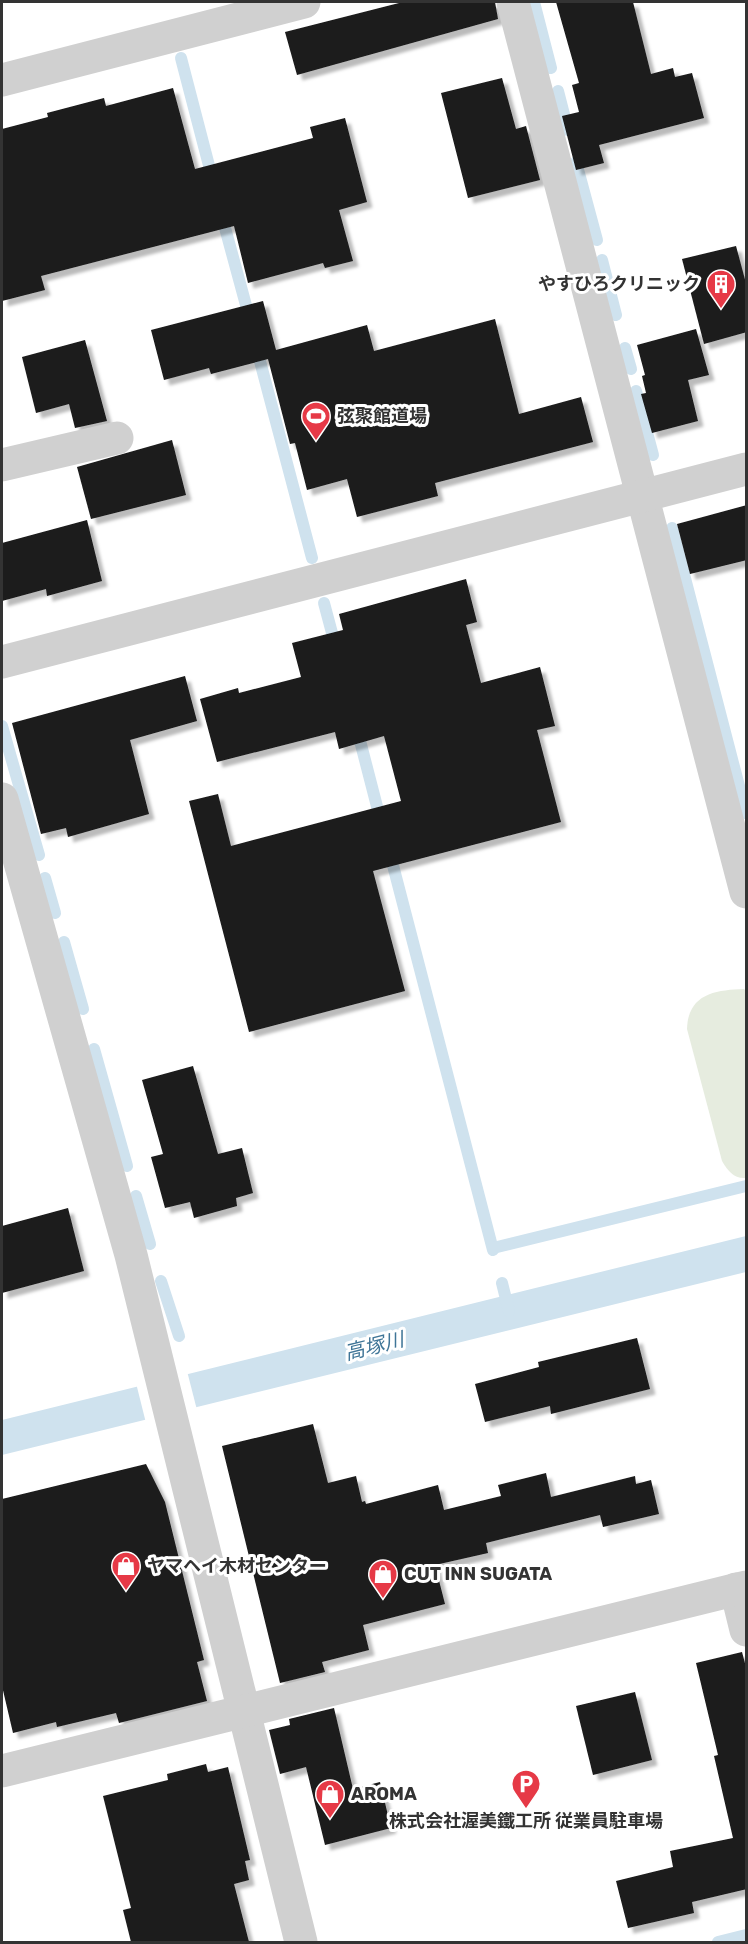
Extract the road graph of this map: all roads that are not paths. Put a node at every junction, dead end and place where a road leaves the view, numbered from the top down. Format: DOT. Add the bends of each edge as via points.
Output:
graph roads {
  1 [pos="304,2"];
  2 [pos="513,2"];
  3 [pos="2,80"];
  4 [pos="117,438"];
  5 [pos="2,465"];
  6 [pos="747,469"];
  7 [pos="643,496"];
  8 [pos="2,662"];
  9 [pos="2,799"];
  10 [pos="747,892"];
  11 [pos="741,1588"];
  12 [pos="747,1630"];
  13 [pos="244,1711"];
  14 [pos="2,1770"];
  15 [pos="300,1942"];
  1 -- 3 [label="street"];
  2 -- 7 [label="street"];
  4 -- 5 [label="street"];
  6 -- 7 [label="street"];
  7 -- 8 [label="street"];
  7 -- 10 [label="street"];
  9 -- 13 [label="street" via="131,1255"];
  11 -- 12 [label="street"];
  11 -- 13 [label="street"];
  13 -- 14 [label="street"];
  13 -- 15 [label="street"];
}
